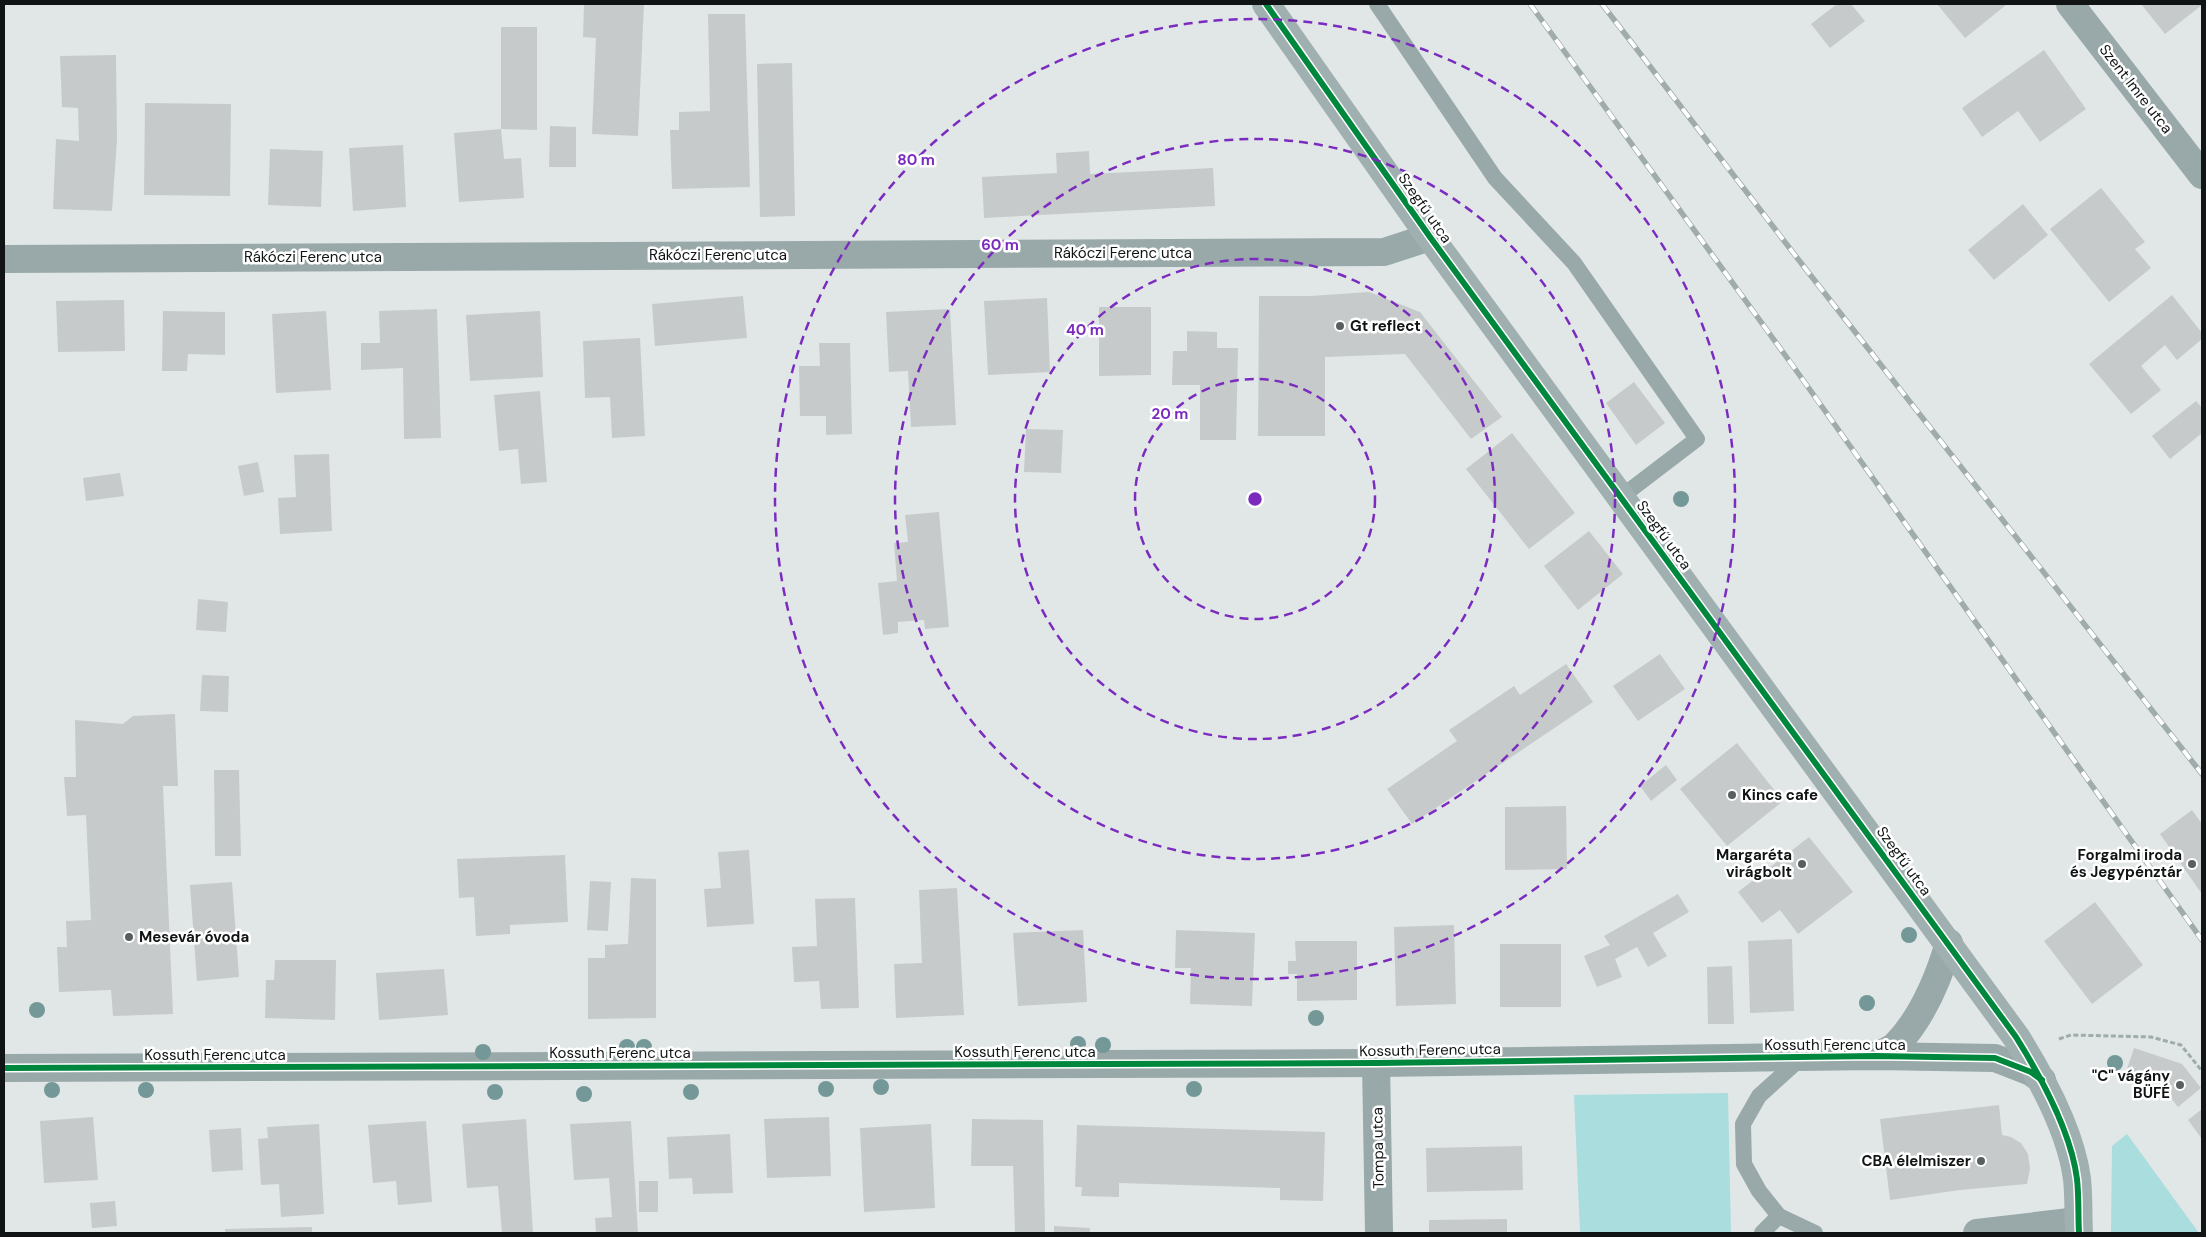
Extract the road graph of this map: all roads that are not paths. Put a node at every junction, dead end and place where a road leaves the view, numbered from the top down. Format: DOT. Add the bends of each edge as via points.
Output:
graph roads {
  1 [pos="1266,4"];
  2 [pos="1378,4"];
  3 [pos="2070,4"];
  4 [pos="2202,175"];
  5 [pos="1430,237"];
  6 [pos="4,259"];
  7 [pos="1621,497"];
  8 [pos="1949,943"];
  9 [pos="1876,1056"];
  10 [pos="1802,1057"];
  11 [pos="1376,1064"];
  12 [pos="4,1068"];
  13 [pos="2042,1080"];
  14 [pos="1779,1216"];
  15 [pos="2079,1227"];
  16 [pos="1379,1233"];
  17 [pos="1762,1233"];
  18 [pos="1815,1233"];
  19 [pos="1966,1233"];
  20 [pos="1977,1233"];
  1 -- 5 [label="street, Szegfű utca"];
  2 -- 7 [label="lane" via="1495,178 1574,263 1697,439"];
  3 -- 4 [label="street, Szent Imre utca"];
  5 -- 6 [label="street, Rákóczi Ferenc utca" via="1384,252"];
  5 -- 7 [label="street, Szegfű utca"];
  7 -- 8 [label="street, Szegfű utca"];
  8 -- 9 [label="street, Kossuth Ferenc utca" via="1942,966 1914,1022 1895,1047"];
  8 -- 13 [label="street, Szegfű utca" via="2016,1037"];
  9 -- 10 [label="street, Kossuth Ferenc utca"];
  9 -- 13 [label="street, Kossuth Ferenc utca" via="1995,1058"];
  10 -- 11 [label="street, Kossuth Ferenc utca"];
  10 -- 14 [label="lane" via="1759,1096 1743,1124 1744,1164 1759,1191"];
  11 -- 12 [label="street, Kossuth Ferenc utca"];
  11 -- 16 [label="street, Tompa utca"];
  13 -- 15 [label="street, Szegfű utca" via="2064,1133 2076,1178"];
  14 -- 17 [label="lane"];
  14 -- 18 [label="lane"];
  15 -- 20 [label="street"];
  19 -- 20 [label="lane"];
}
